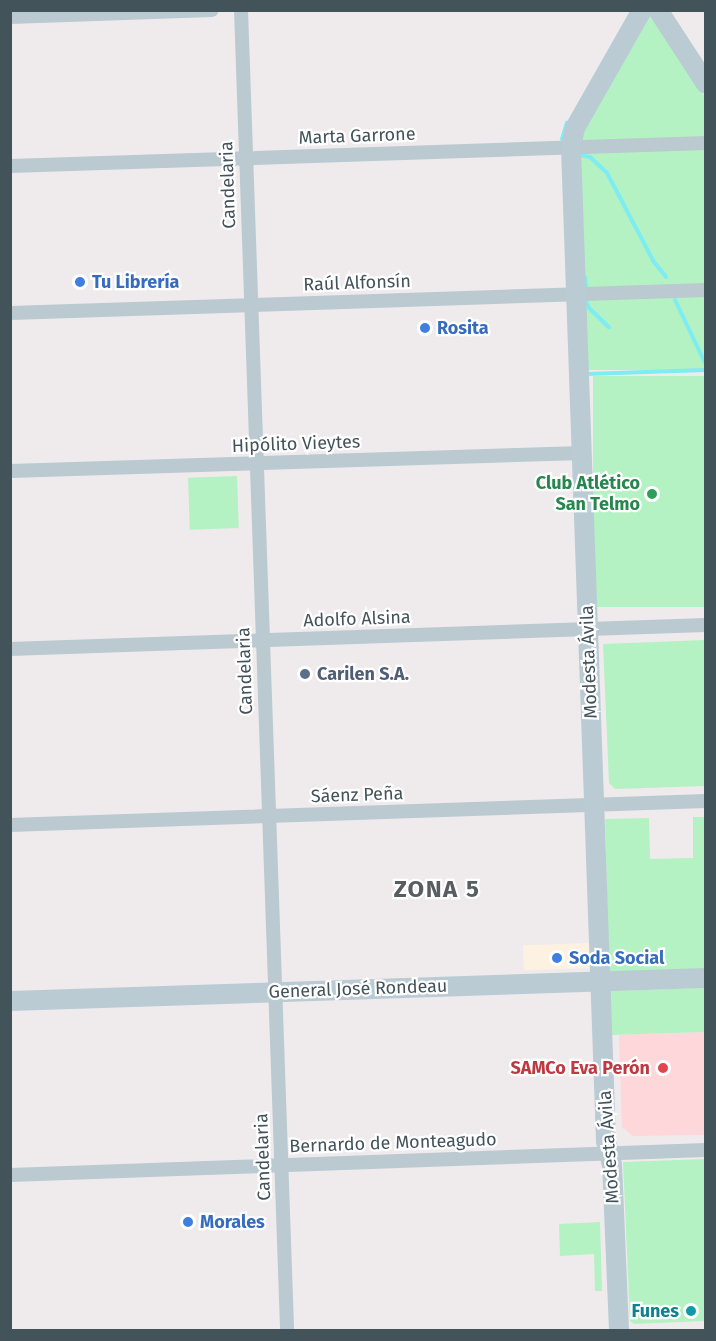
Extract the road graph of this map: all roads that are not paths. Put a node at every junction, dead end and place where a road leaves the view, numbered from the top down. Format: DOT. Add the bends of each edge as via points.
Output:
graph roads {
  1 [pos="212,10"];
  2 [pos="241,10"];
  3 [pos="642,10"];
  4 [pos="658,10"];
  5 [pos="10,17"];
  6 [pos="705,84"];
  7 [pos="705,143"];
  8 [pos="571,148"];
  9 [pos="245,158"];
  10 [pos="10,166"];
  11 [pos="705,290"];
  12 [pos="576,294"];
  13 [pos="250,305"];
  14 [pos="10,313"];
  15 [pos="582,453"];
  16 [pos="256,463"];
  17 [pos="10,471"];
  18 [pos="705,625"];
  19 [pos="588,629"];
  20 [pos="262,640"];
  21 [pos="10,649"];
  22 [pos="705,801"];
  23 [pos="594,805"];
  24 [pos="269,816"];
  25 [pos="10,825"];
  26 [pos="705,978"];
  27 [pos="600,981"];
  28 [pos="275,992"];
  29 [pos="10,1001"];
  30 [pos="705,1150"];
  31 [pos="609,1154"];
  32 [pos="281,1165"];
  33 [pos="10,1175"];
  34 [pos="287,1330"];
  35 [pos="619,1330"];
  1 -- 5 [label="street"];
  2 -- 9 [label="street, Candelaria"];
  3 -- 8 [label="street, Modesta Ávila" via="575,128"];
  4 -- 6 [label="street"];
  7 -- 8 [label="street, Marta Garrone"];
  8 -- 9 [label="street, Marta Garrone"];
  8 -- 12 [label="street, Modesta Ávila"];
  9 -- 10 [label="street, Marta Garrone"];
  9 -- 13 [label="street, Candelaria"];
  11 -- 12 [label="street, Raúl Alfonsín"];
  12 -- 13 [label="street, Raúl Alfonsín"];
  12 -- 15 [label="street, Modesta Ávila"];
  13 -- 14 [label="street, Raúl Alfonsín"];
  13 -- 16 [label="street, Candelaria"];
  15 -- 16 [label="street, Hipólito Vieytes"];
  15 -- 19 [label="street, Modesta Ávila"];
  16 -- 17 [label="street, Hipólito Vieytes"];
  16 -- 20 [label="street, Candelaria"];
  18 -- 19 [label="street, Adolfo Alsina"];
  19 -- 20 [label="street, Adolfo Alsina"];
  19 -- 23 [label="street, Modesta Ávila"];
  20 -- 21 [label="street, Adolfo Alsina"];
  20 -- 24 [label="street, Candelaria"];
  22 -- 23 [label="street, Sáenz Peña"];
  23 -- 24 [label="street, Sáenz Peña"];
  23 -- 27 [label="street, Modesta Ávila"];
  24 -- 25 [label="street, Sáenz Peña"];
  24 -- 28 [label="street, Candelaria"];
  26 -- 27 [label="street, General José Rondeau"];
  27 -- 28 [label="street, General José Rondeau"];
  27 -- 31 [label="street, Modesta Ávila"];
  28 -- 29 [label="street, General José Rondeau"];
  28 -- 32 [label="street, Candelaria"];
  30 -- 31 [label="street, Bernardo de Monteagudo"];
  31 -- 32 [label="street, Bernardo de Monteagudo"];
  31 -- 35 [label="street, Modesta Ávila"];
  32 -- 33 [label="street, Bernardo de Monteagudo"];
  32 -- 34 [label="street, Candelaria"];
}
